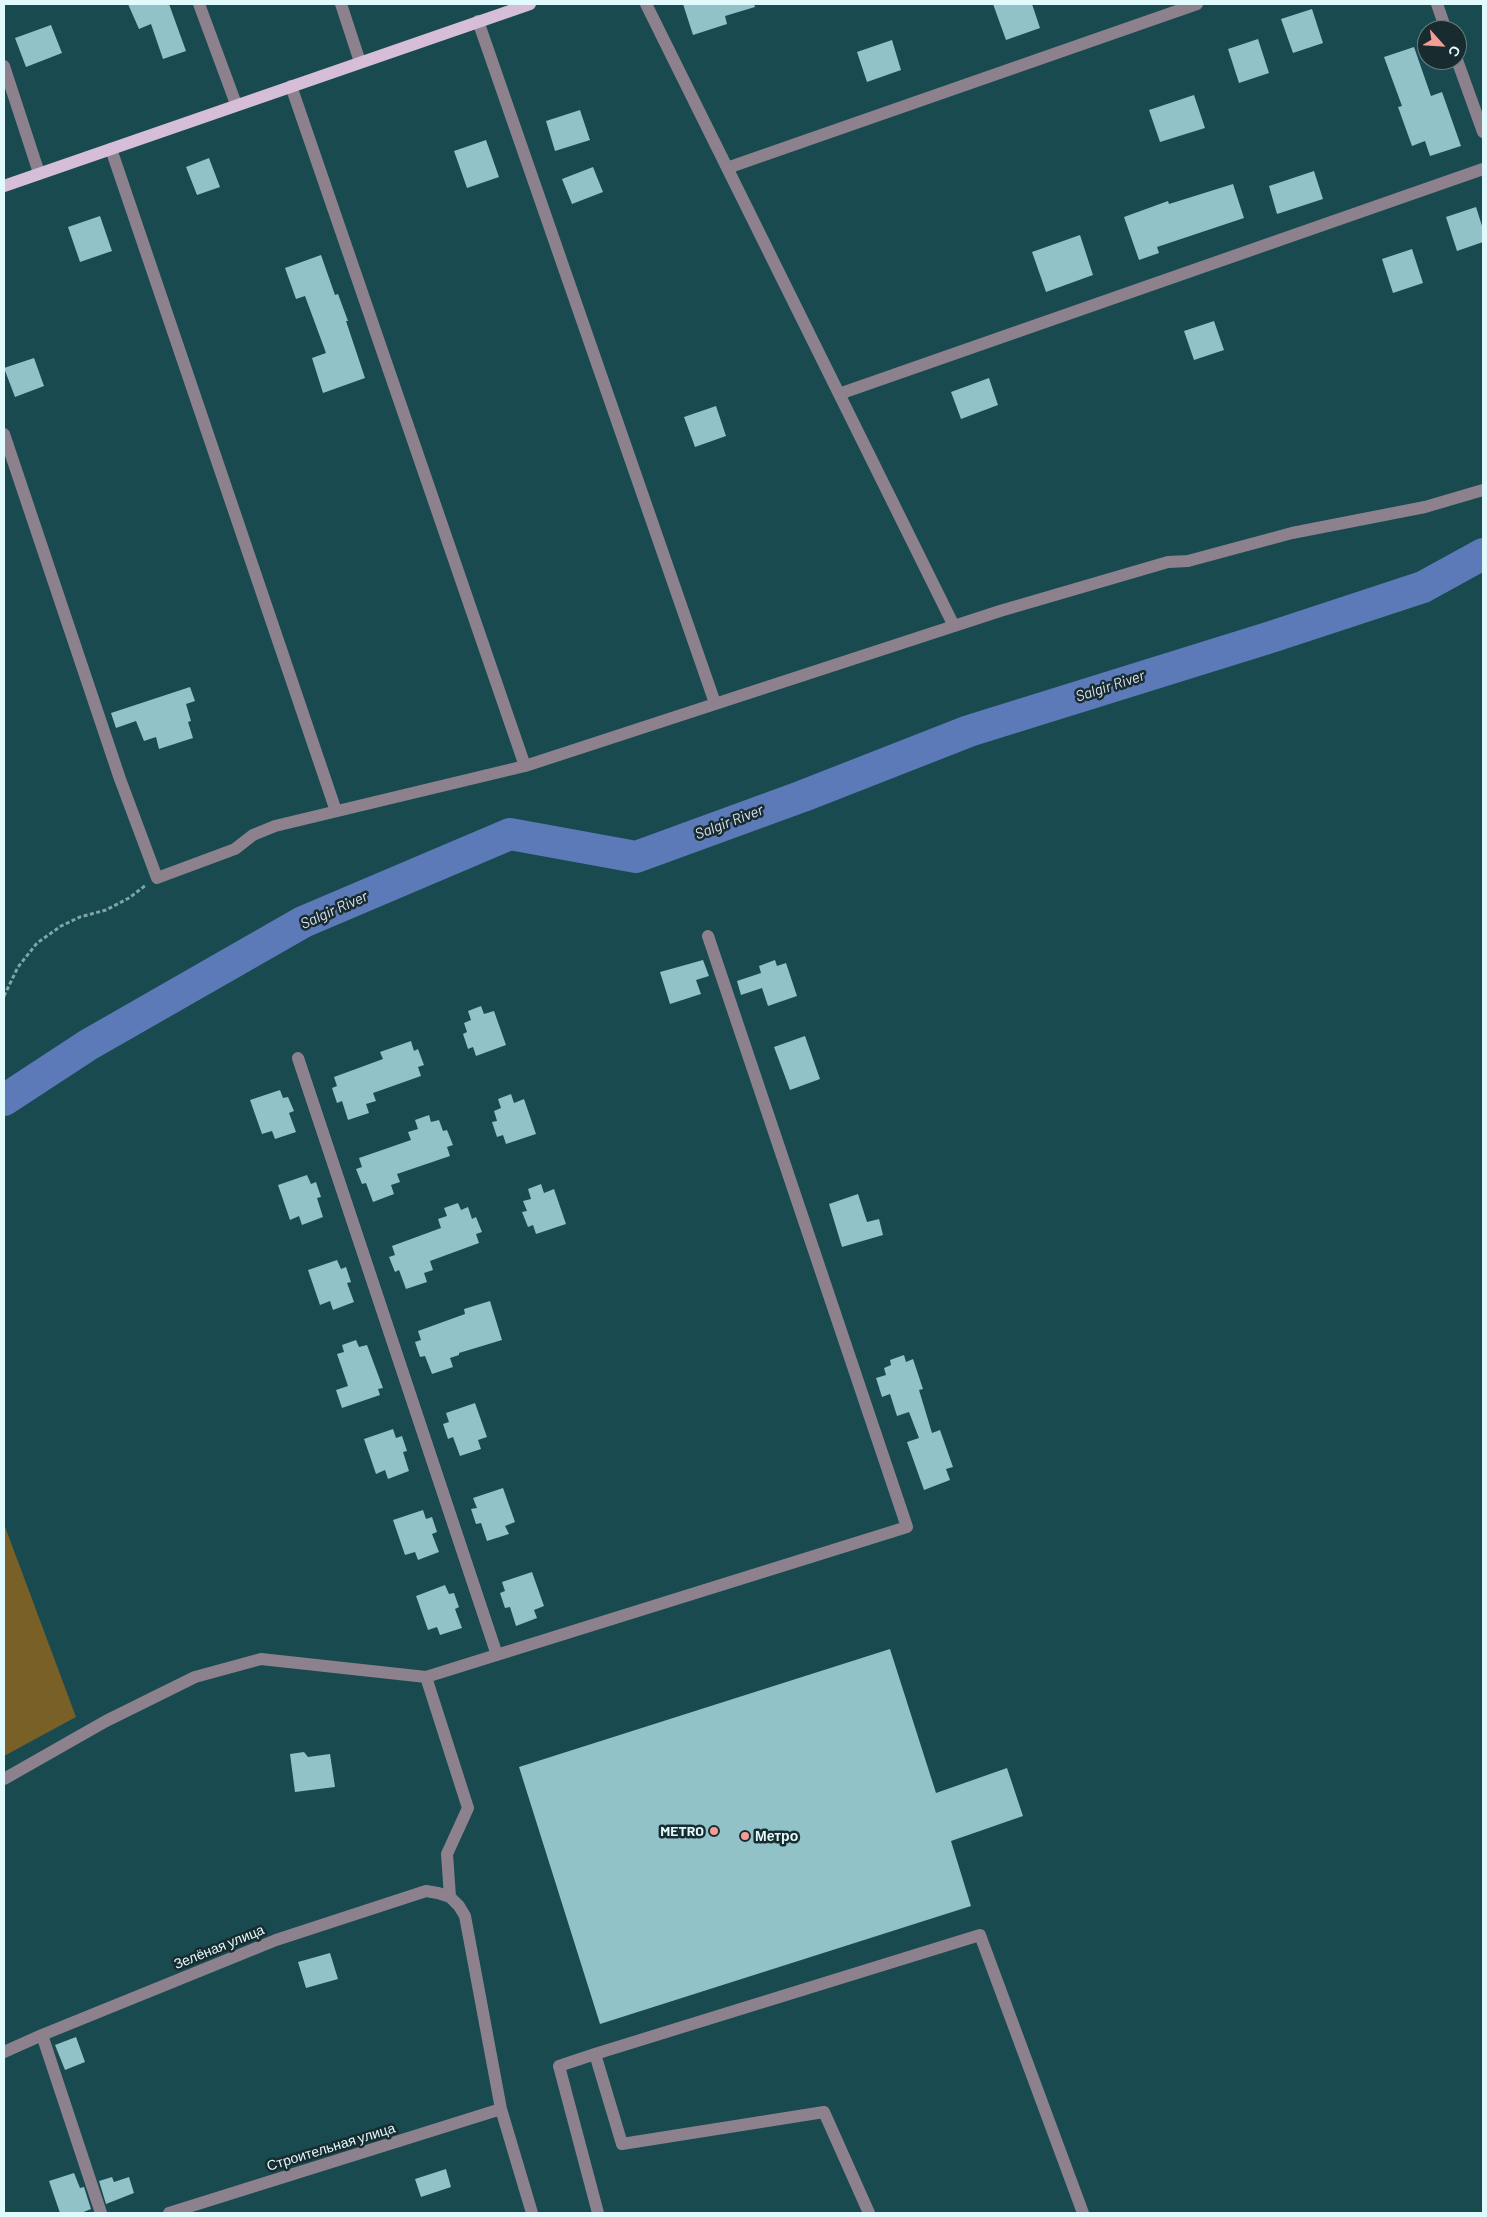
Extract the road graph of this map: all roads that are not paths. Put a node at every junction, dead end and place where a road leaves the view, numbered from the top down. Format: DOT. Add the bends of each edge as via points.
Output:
graph roads {
  1 [pos="199,4"];
  2 [pos="340,4"];
  3 [pos="530,4"];
  4 [pos="646,4"];
  5 [pos="1197,4"];
  6 [pos="1437,4"];
  7 [pos="1443,20"];
  8 [pos="478,21"];
  9 [pos="360,62"];
  10 [pos="4,66"];
  11 [pos="1461,70"];
  12 [pos="291,86"];
  13 [pos="236,104"];
  14 [pos="1483,132"];
  15 [pos="111,149"];
  16 [pos="727,168"];
  17 [pos="1483,169"];
  18 [pos="39,173"];
  19 [pos="4,186"];
  20 [pos="839,394"];
  21 [pos="4,434"];
  22 [pos="1483,490"];
  23 [pos="954,626"];
  24 [pos="715,703"];
  25 [pos="525,766"];
  26 [pos="336,811"];
  27 [pos="708,936"];
  28 [pos="298,1058"];
  29 [pos="498,1655"];
  30 [pos="426,1677"];
  31 [pos="4,1779"];
  32 [pos="450,1898"];
  33 [pos="42,2035"];
  34 [pos="4,2052"];
  35 [pos="595,2054"];
  36 [pos="502,2110"];
  37 [pos="101,2213"];
  38 [pos="169,2213"];
  39 [pos="532,2213"];
  40 [pos="598,2213"];
  41 [pos="869,2213"];
  42 [pos="1084,2213"];
  1 -- 13 [label="street"];
  2 -- 9 [label="street"];
  3 -- 8 [label="main road"];
  4 -- 16 [label="street"];
  5 -- 16 [label="street"];
  6 -- 7 [label="street"];
  8 -- 9 [label="main road"];
  8 -- 24 [label="street"];
  9 -- 12 [label="main road"];
  10 -- 18 [label="street"];
  11 -- 14 [label="street"];
  12 -- 13 [label="main road"];
  12 -- 25 [label="street"];
  13 -- 15 [label="main road"];
  15 -- 18 [label="main road"];
  15 -- 26 [label="street"];
  16 -- 20 [label="street"];
  17 -- 20 [label="street"];
  18 -- 19 [label="main road"];
  20 -- 23 [label="street"];
  21 -- 26 [label="street" via="117,770 157,878 235,848 253,835 275,826"];
  22 -- 23 [label="street" via="1425,506 1292,533 1188,561 1168,562"];
  23 -- 24 [label="street"];
  24 -- 25 [label="street"];
  25 -- 26 [label="street"];
  27 -- 29 [label="street" via="907,1527"];
  28 -- 29 [label="street"];
  29 -- 30 [label="street"];
  30 -- 31 [label="street" via="261,1659 195,1677 106,1721"];
  30 -- 32 [label="street" via="468,1808 447,1854"];
  32 -- 33 [label="street, Зелёная улица" via="426,1891 276,1940"];
  32 -- 36 [label="street" via="465,1916"];
  33 -- 34 [label="street, Зелёная улица"];
  33 -- 37 [label="street"];
  35 -- 40 [label="street" via="559,2066"];
  35 -- 41 [label="street" via="622,2144 824,2112"];
  35 -- 42 [label="street" via="980,1934"];
  36 -- 38 [label="street, Строительная улица"];
  36 -- 39 [label="street"];
}
